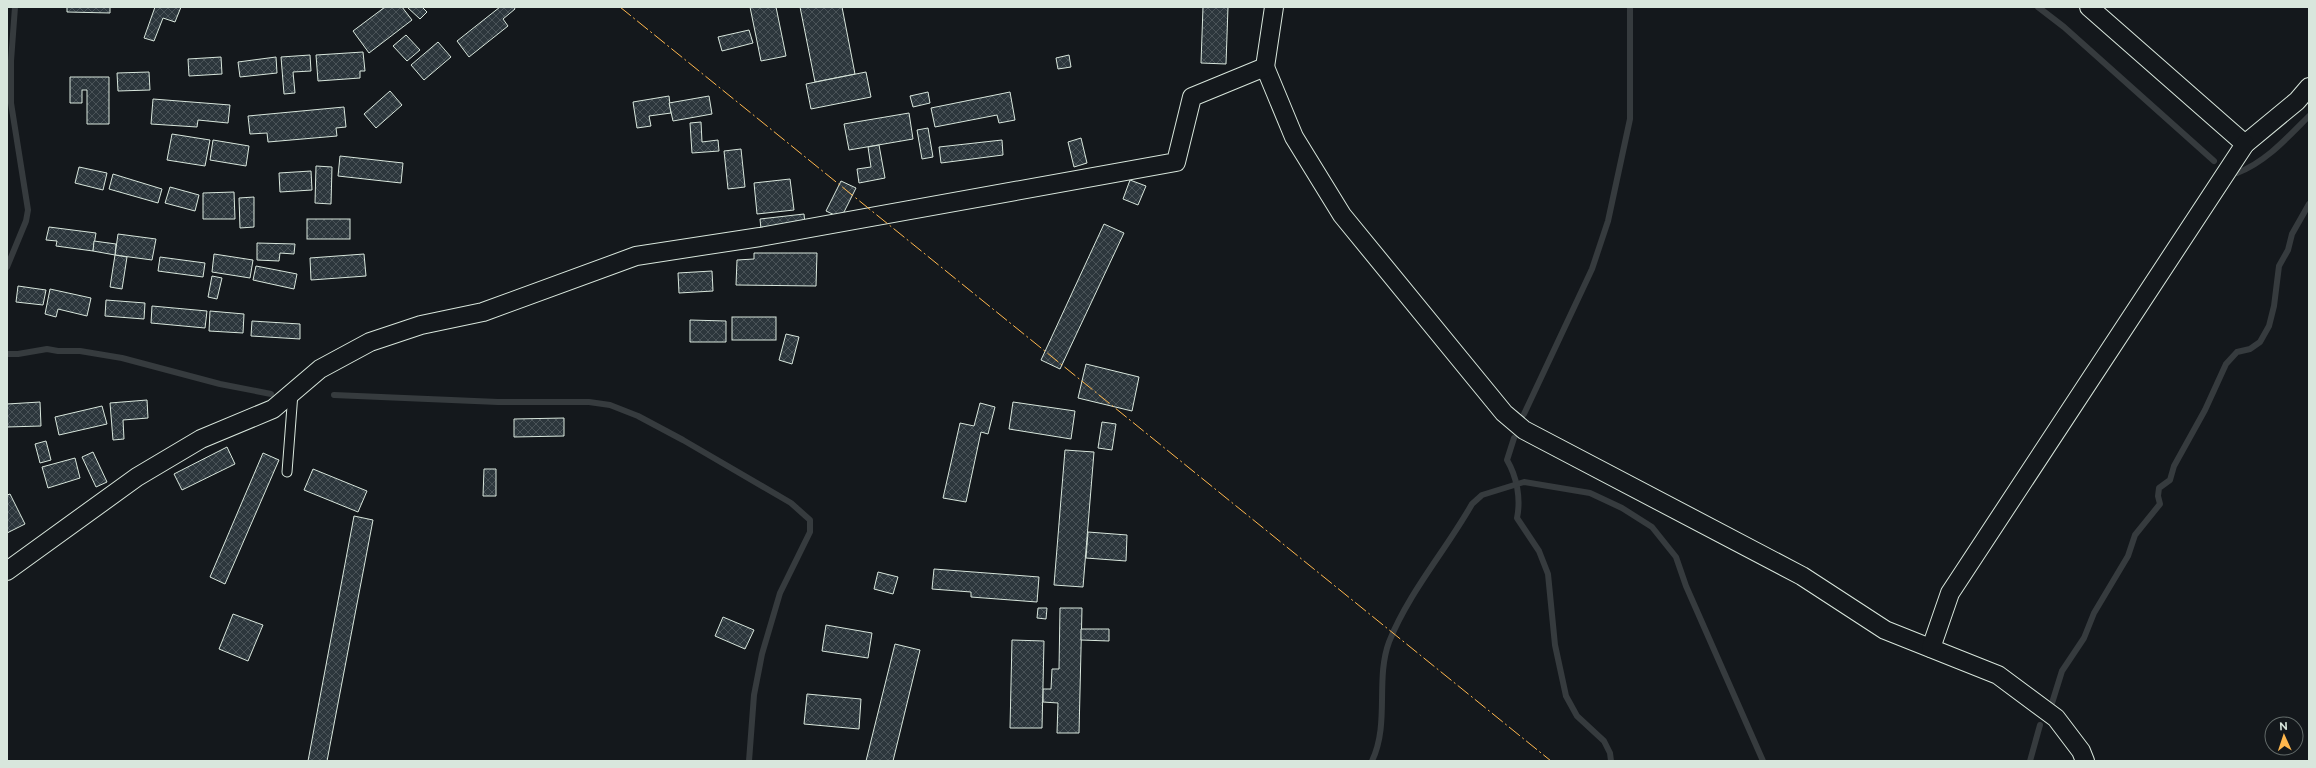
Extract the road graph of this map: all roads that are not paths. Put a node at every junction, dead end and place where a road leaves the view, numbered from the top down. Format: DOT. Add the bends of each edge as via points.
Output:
graph roads {
  1 [pos="1274,7"];
  2 [pos="2089,7"];
  3 [pos="1265,67"];
  4 [pos="2309,87"];
  5 [pos="2245,144"];
  6 [pos="293,392"];
  7 [pos="287,472"];
  8 [pos="7,571"];
  9 [pos="1931,648"];
  10 [pos="2085,761"];
  1 -- 3 [label="street"];
  2 -- 5 [label="street"];
  3 -- 6 [label="street" via="1192,97 1176,162 760,237 636,256 483,312 421,325 370,342 320,370"];
  3 -- 9 [label="street" via="1294,137 1342,215 1504,413 1531,434 1802,576 1885,630"];
  4 -- 5 [label="street" via="2297,101"];
  5 -- 9 [label="street" via="1950,592"];
  6 -- 7 [label="lane"];
  6 -- 8 [label="street" via="273,409 201,439 137,477"];
  9 -- 10 [label="street" via="1998,675 2056,718 2081,751"];
}
